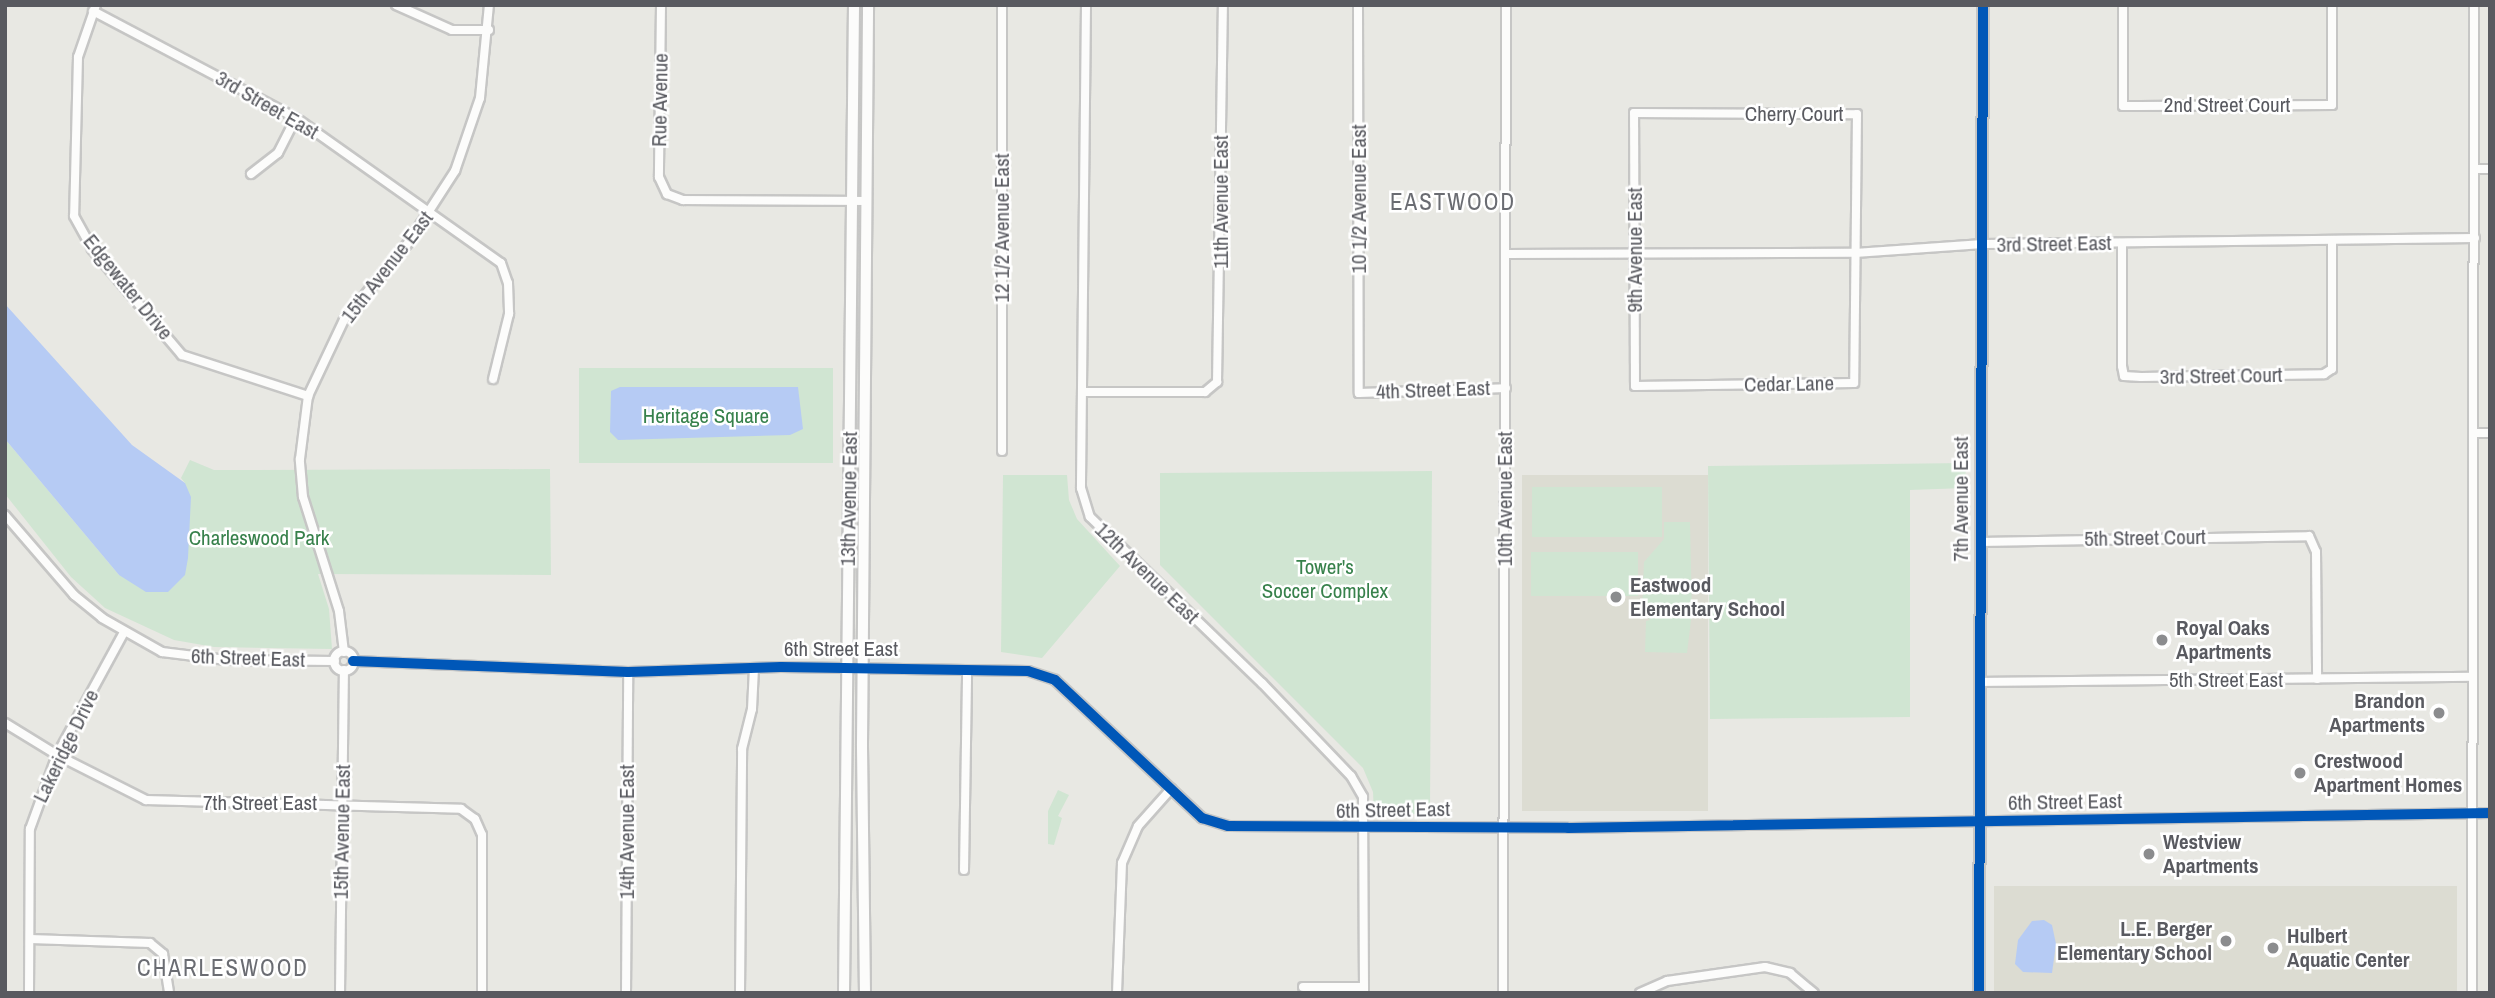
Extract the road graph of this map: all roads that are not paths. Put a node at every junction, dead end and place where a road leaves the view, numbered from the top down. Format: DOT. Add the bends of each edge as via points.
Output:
graph roads {
  1 [pos="396,5"];
  2 [pos="489,5"];
  3 [pos="661,5"];
  4 [pos="854,5"];
  5 [pos="868,5"];
  6 [pos="1002,5"];
  7 [pos="1086,5"];
  8 [pos="1223,5"];
  9 [pos="1359,5"];
  10 [pos="1506,5"];
  11 [pos="1983,5"];
  12 [pos="2123,5"];
  13 [pos="2332,5"];
  14 [pos="2474,5"];
  15 [pos="95,8"];
  16 [pos="488,30"];
  17 [pos="1634,113"];
  18 [pos="296,118"];
  19 [pos="2475,169"];
  20 [pos="2490,169"];
  21 [pos="251,174"];
  22 [pos="853,201"];
  23 [pos="867,201"];
  24 [pos="431,212"];
  25 [pos="2475,238"];
  26 [pos="2332,240"];
  27 [pos="2122,243"];
  28 [pos="1983,244"];
  29 [pos="1635,253"];
  30 [pos="1855,253"];
  31 [pos="1506,254"];
  32 [pos="493,379"];
  33 [pos="1635,386"];
  34 [pos="1506,388"];
  35 [pos="1082,392"];
  36 [pos="1359,393"];
  37 [pos="308,396"];
  38 [pos="2474,433"];
  39 [pos="2490,433"];
  40 [pos="1002,451"];
  41 [pos="5,514"];
  42 [pos="1980,542"];
  43 [pos="124,632"];
  44 [pos="344,652"];
  45 [pos="335,661"];
  46 [pos="353,661"];
  47 [pos="754,668"];
  48 [pos="847,668"];
  49 [pos="862,668"];
  50 [pos="344,670"];
  51 [pos="967,670"];
  52 [pos="628,672"];
  53 [pos="2472,677"];
  54 [pos="2317,679"];
  55 [pos="1980,682"];
  56 [pos="5,723"];
  57 [pos="57,755"];
  58 [pos="1171,789"];
  59 [pos="342,804"];
  60 [pos="2472,813"];
  61 [pos="2490,813"];
  62 [pos="1979,823"];
  63 [pos="1504,828"];
  64 [pos="1364,829"];
  65 [pos="964,870"];
  66 [pos="30,939"];
  67 [pos="1304,987"];
  68 [pos="1364,990"];
  69 [pos="29,993"];
  70 [pos="169,993"];
  71 [pos="341,993"];
  72 [pos="482,993"];
  73 [pos="626,993"];
  74 [pos="740,993"];
  75 [pos="844,993"];
  76 [pos="865,993"];
  77 [pos="1116,993"];
  78 [pos="1503,993"];
  79 [pos="1640,993"];
  80 [pos="1814,993"];
  81 [pos="1979,993"];
  82 [pos="2472,993"];
  1 -- 16 [label="street" via="452,30"];
  2 -- 16 [label="street, 15th Avenue East"];
  3 -- 22 [label="street, Rue Avenue" via="659,177 667,194 683,200"];
  4 -- 22 [label="main road, 13th Avenue East"];
  5 -- 23 [label="main road, 13th Avenue East"];
  6 -- 40 [label="street, 12 1/2 Avenue East"];
  7 -- 35 [label="street, 12th Avenue East"];
  8 -- 35 [label="street, 11th Avenue East" via="1217,382 1206,392"];
  9 -- 36 [label="street, 10 1/2 Avenue East"];
  10 -- 31 [label="street, 10th Avenue East"];
  11 -- 28 [label="main road, 7th Avenue East"];
  12 -- 13 [label="street, 2nd Street Court" via="2123,106 2332,105"];
  14 -- 19 [label="street"];
  15 -- 18 [label="street, 3rd Street East"];
  15 -- 37 [label="street, Edgewater Drive" via="78,57 74,216 92,248 182,355"];
  16 -- 24 [label="street, 15th Avenue East" via="472,124"];
  17 -- 29 [label="street, 9th Avenue East"];
  17 -- 30 [label="street, Cherry Court" via="1857,114"];
  18 -- 21 [label="street" via="278,152"];
  18 -- 24 [label="street, 3rd Street East"];
  19 -- 20 [label="street"];
  19 -- 25 [label="street"];
  22 -- 23 [label="street"];
  22 -- 48 [label="main road, 13th Avenue East"];
  23 -- 49 [label="main road, 13th Avenue East"];
  24 -- 32 [label="street, 3rd Street East" via="500,263 508,283 509,314"];
  24 -- 37 [label="street, 15th Avenue East" via="344,320"];
  25 -- 26 [label="street, 3rd Street East"];
  25 -- 38 [label="street"];
  26 -- 27 [label="street, 3rd Street East"];
  26 -- 27 [label="street, 3rd Street Court" via="2332,369 2300,375 2124,376"];
  27 -- 28 [label="street, 3rd Street East"];
  28 -- 30 [label="street, 3rd Street East"];
  28 -- 42 [label="main road, 7th Avenue East"];
  29 -- 30 [label="street, 3rd Street East"];
  29 -- 31 [label="street, 3rd Street East"];
  29 -- 33 [label="street, 9th Avenue East"];
  30 -- 33 [label="street, Cedar Lane" via="1854,383"];
  31 -- 34 [label="street, 10th Avenue East"];
  34 -- 36 [label="street, 4th Street East"];
  34 -- 63 [label="street, 10th Avenue East"];
  35 -- 64 [label="street, 12th Avenue East" via="1081,488 1090,517 1352,776 1363,797"];
  37 -- 44 [label="street, 15th Avenue East" via="300,460 303,497 339,611"];
  38 -- 39 [label="street"];
  38 -- 53 [label="street"];
  41 -- 43 [label="street, 6th Street East" via="74,595"];
  42 -- 54 [label="street, 5th Street Court" via="2309,536 2316,552"];
  42 -- 55 [label="main road, 7th Avenue East"];
  43 -- 45 [label="street, 6th Street East" via="162,652 195,658"];
  43 -- 57 [label="street, Lakeridge Drive"];
  44 -- 45 [label="street"];
  44 -- 46 [label="street"];
  45 -- 50 [label="street"];
  46 -- 50 [label="street"];
  46 -- 52 [label="street, 6th Street East"];
  47 -- 48 [label="street, 6th Street East"];
  47 -- 52 [label="street, 6th Street East"];
  47 -- 74 [label="street" via="752,709 742,749"];
  48 -- 49 [label="street, 6th Street East"];
  48 -- 75 [label="main road, 13th Avenue East"];
  49 -- 51 [label="street, 6th Street East"];
  49 -- 76 [label="main road, 13th Avenue East"];
  50 -- 59 [label="street, 15th Avenue East"];
  51 -- 58 [label="street, 6th Street East" via="1028,671 1055,680"];
  51 -- 65 [label="street"];
  52 -- 73 [label="street, 14th Avenue East"];
  53 -- 54 [label="street, 5th Street East"];
  53 -- 60 [label="street"];
  54 -- 55 [label="street, 5th Street East"];
  55 -- 62 [label="main road, 7th Avenue East"];
  56 -- 57 [label="street, 7th Street East"];
  57 -- 59 [label="street, 7th Street East" via="146,800"];
  57 -- 66 [label="street, Lakeridge Drive" via="30,829"];
  58 -- 64 [label="street, 6th Street East" via="1202,818 1228,826"];
  58 -- 77 [label="street" via="1138,827 1122,863"];
  59 -- 71 [label="street, 15th Avenue East"];
  59 -- 72 [label="street, 7th Street East" via="461,809 471,817 482,835"];
  60 -- 61 [label="street, 6th Street East"];
  60 -- 62 [label="street, 6th Street East"];
  60 -- 82 [label="street"];
  62 -- 63 [label="street, 6th Street East"];
  62 -- 81 [label="main road, 7th Avenue East"];
  63 -- 64 [label="street, 6th Street East"];
  63 -- 78 [label="street, 10th Avenue East"];
  64 -- 68 [label="street, 12th Avenue East"];
  66 -- 69 [label="street, Lakeridge Drive"];
  66 -- 70 [label="street" via="150,943 163,954"];
  67 -- 68 [label="street"];
  79 -- 80 [label="street" via="1667,981 1765,967 1790,973"];
}
